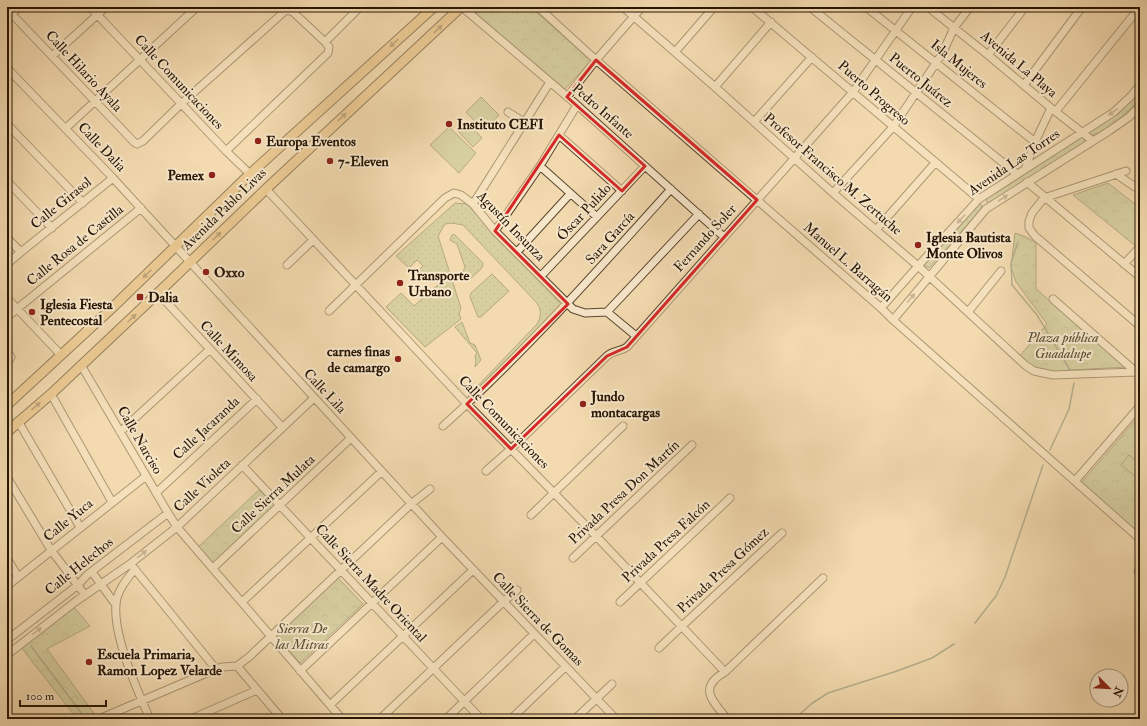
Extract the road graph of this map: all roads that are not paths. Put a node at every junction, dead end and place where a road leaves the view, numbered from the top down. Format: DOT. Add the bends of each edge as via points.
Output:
graph roads {
  1 [pos="19,7"];
  2 [pos="90,7"];
  3 [pos="106,7"];
  4 [pos="197,7"];
  5 [pos="360,7"];
  6 [pos="434,7"];
  7 [pos="461,7"];
  8 [pos="538,7"];
  9 [pos="623,7"];
  10 [pos="642,7"];
  11 [pos="714,7"];
  12 [pos="752,7"];
  13 [pos="810,7"];
  14 [pos="866,7"];
  15 [pos="912,7"];
  16 [pos="928,7"];
  17 [pos="970,7"];
  18 [pos="1024,7"];
  19 [pos="1082,7"];
  20 [pos="1140,7"];
  21 [pos="293,9"];
  22 [pos="10,12"];
  23 [pos="98,15"];
  24 [pos="634,17"];
  25 [pos="771,22"];
  26 [pos="954,28"];
  27 [pos="896,31"];
  28 [pos="325,42"];
  29 [pos="675,52"];
  30 [pos="988,55"];
  31 [pos="52,56"];
  32 [pos="812,57"];
  33 [pos="140,59"];
  34 [pos="596,60"];
  35 [pos="875,60"];
  36 [pos="936,62"];
  37 [pos="9,73"];
  38 [pos="550,82"];
  39 [pos="1024,85"];
  40 [pos="1140,85"];
  41 [pos="715,87"];
  42 [pos="853,92"];
  43 [pos="916,92"];
  44 [pos="567,97"];
  45 [pos="94,101"];
  46 [pos="182,103"];
  47 [pos="577,105"];
  48 [pos="1140,106"];
  49 [pos="1053,110"];
  50 [pos="508,112"];
  51 [pos="524,122"];
  52 [pos="754,122"];
  53 [pos="7,124"];
  54 [pos="893,127"];
  55 [pos="66,128"];
  56 [pos="1082,132"];
  57 [pos="559,134"];
  58 [pos="1093,141"];
  59 [pos="1035,142"];
  60 [pos="226,151"];
  61 [pos="794,158"];
  62 [pos="934,163"];
  63 [pos="540,166"];
  64 [pos="645,166"];
  65 [pos="1026,167"];
  66 [pos="1126,171"];
  67 [pos="250,174"];
  68 [pos="1017,174"];
  69 [pos="1116,174"];
  70 [pos="113,178"];
  71 [pos="7,180"];
  72 [pos="1027,182"];
  73 [pos="1135,187"];
  74 [pos="266,189"];
  75 [pos="671,189"];
  76 [pos="622,191"];
  77 [pos="833,193"];
  78 [pos="570,194"];
  79 [pos="1044,198"];
  80 [pos="979,199"];
  81 [pos="757,200"];
  82 [pos="83,203"];
  83 [pos="472,204"];
  84 [pos="141,208"];
  85 [pos="699,214"];
  86 [pos="597,217"];
  87 [pos="52,228"];
  88 [pos="495,230"];
  89 [pos="876,230"];
  90 [pos="724,237"];
  91 [pos="7,238"];
  92 [pos="313,240"];
  93 [pos="175,247"];
  94 [pos="1140,247"];
  95 [pos="21,252"];
  96 [pos="517,252"];
  97 [pos="189,262"];
  98 [pos="7,264"];
  99 [pos="1124,264"];
  100 [pos="287,265"];
  101 [pos="918,266"];
  102 [pos="1001,271"];
  103 [pos="541,276"];
  104 [pos="930,277"];
  105 [pos="1140,277"];
  106 [pos="356,285"];
  107 [pos="158,293"];
  108 [pos="7,298"];
  109 [pos="1053,299"];
  110 [pos="568,304"];
  111 [pos="17,308"];
  112 [pos="881,308"];
  113 [pos="329,311"];
  114 [pos="607,312"];
  115 [pos="968,312"];
  116 [pos="7,317"];
  117 [pos="893,320"];
  118 [pos="1140,326"];
  119 [pos="636,336"];
  120 [pos="209,350"];
  121 [pos="7,351"];
  122 [pos="61,355"];
  123 [pos="7,363"];
  124 [pos="81,365"];
  125 [pos="1138,373"];
  126 [pos="50,394"];
  127 [pos="314,398"];
  128 [pos="257,399"];
  129 [pos="467,404"];
  130 [pos="7,406"];
  131 [pos="1140,406"];
  132 [pos="18,421"];
  133 [pos="443,426"];
  134 [pos="623,426"];
  135 [pos="282,427"];
  136 [pos="7,432"];
  137 [pos="120,432"];
  138 [pos="351,438"];
  139 [pos="692,445"];
  140 [pos="511,449"];
  141 [pos="242,465"];
  142 [pos="486,471"];
  143 [pos="381,472"];
  144 [pos="146,476"];
  145 [pos="7,477"];
  146 [pos="1075,481"];
  147 [pos="430,489"];
  148 [pos="554,492"];
  149 [pos="156,493"];
  150 [pos="730,498"];
  151 [pos="112,502"];
  152 [pos="411,504"];
  153 [pos="280,505"];
  154 [pos="168,513"];
  155 [pos="531,516"];
  156 [pos="80,527"];
  157 [pos="177,527"];
  158 [pos="782,533"];
  159 [pos="596,536"];
  160 [pos="310,537"];
  161 [pos="442,537"];
  162 [pos="1140,538"];
  163 [pos="52,550"];
  164 [pos="7,558"];
  165 [pos="573,558"];
  166 [pos="132,567"];
  167 [pos="213,568"];
  168 [pos="341,570"];
  169 [pos="473,570"];
  170 [pos="92,572"];
  171 [pos="18,577"];
  172 [pos="823,578"];
  173 [pos="641,582"];
  174 [pos="102,583"];
  175 [pos="78,584"];
  176 [pos="7,586"];
  177 [pos="517,590"];
  178 [pos="85,595"];
  179 [pos="242,602"];
  180 [pos="504,602"];
  181 [pos="620,602"];
  182 [pos="372,603"];
  183 [pos="116,604"];
  184 [pos="682,626"];
  185 [pos="534,634"];
  186 [pos="271,636"];
  187 [pos="403,636"];
  188 [pos="7,640"];
  189 [pos="659,648"];
  190 [pos="7,655"];
  191 [pos="237,666"];
  192 [pos="565,666"];
  193 [pos="216,669"];
  194 [pos="434,669"];
  195 [pos="300,671"];
  196 [pos="725,672"];
  197 [pos="612,684"];
  198 [pos="257,690"];
  199 [pos="596,699"];
  200 [pos="142,700"];
  201 [pos="465,702"];
  202 [pos="330,705"];
  203 [pos="102,718"];
  204 [pos="150,719"];
  205 [pos="191,719"];
  206 [pos="282,719"];
  207 [pos="342,719"];
  208 [pos="380,719"];
  209 [pos="446,719"];
  210 [pos="481,719"];
  211 [pos="511,719"];
  212 [pos="575,719"];
  213 [pos="616,719"];
  214 [pos="728,719"];
  1 -- 22 [label="street"];
  2 -- 23 [label="street, Calle Comunicaciones"];
  3 -- 23 [label="street"];
  4 -- 33 [label="street"];
  5 -- 28 [label="street"];
  6 -- 67 [label="main road, Avenida Pablo Livas, one-way"];
  7 -- 38 [label="street, Pedro Infante"];
  74 -- 7 [label="main road, Avenida Pablo Livas, one-way"];
  8 -- 34 [label="street, Manuel L. Barragán"];
  9 -- 24 [label="street, Profesor Francisco M. Zertuche"];
  10 -- 24 [label="street"];
  11 -- 29 [label="street"];
  12 -- 25 [label="street, Puerto Progreso"];
  13 -- 35 [label="street, Puerto Juárez"];
  14 -- 27 [label="street, Isla Mujeres"];
  15 -- 27 [label="street, Fernando Soler"];
  16 -- 26 [label="street, Avenida La Playa"];
  17 -- 26 [label="street"];
  18 -- 30 [label="street"];
  19 -- 39 [label="street"];
  20 -- 49 [label="street"];
  21 -- 28 [label="street"];
  21 -- 46 [label="street"];
  22 -- 31 [label="street, Calle Hilario Ayala"];
  23 -- 31 [label="street"];
  23 -- 33 [label="street, Calle Comunicaciones"];
  24 -- 29 [label="street, Profesor Francisco M. Zertuche"];
  24 -- 34 [label="street"];
  25 -- 32 [label="street, Puerto Progreso"];
  25 -- 41 [label="street"];
  26 -- 30 [label="street, Avenida La Playa"];
  26 -- 36 [label="street"];
  27 -- 35 [label="street, Fernando Soler"];
  27 -- 36 [label="street, Isla Mujeres"];
  28 -- 60 [label="street" via="329,47 328,53"];
  29 -- 41 [label="street, Profesor Francisco M. Zertuche"];
  30 -- 39 [label="street, Avenida La Playa"];
  31 -- 45 [label="street, Calle Hilario Ayala"];
  32 -- 42 [label="street, Puerto Progreso"];
  32 -- 52 [label="street"];
  33 -- 45 [label="street"];
  33 -- 46 [label="street, Calle Comunicaciones"];
  34 -- 44 [label="street"];
  34 -- 81 [label="street, Manuel L. Barragán"];
  35 -- 42 [label="street, Fernando Soler"];
  35 -- 43 [label="street, Puerto Juárez"];
  36 -- 43 [label="street"];
  36 -- 59 [label="street, Isla Mujeres"];
  37 -- 55 [label="street, Calle Dalia"];
  38 -- 44 [label="street, Pedro Infante"];
  38 -- 51 [label="street"];
  39 -- 49 [label="street, Avenida La Playa"];
  40 -- 56 [label="street, Avenida Las Torres, one-way" via="1122,106"];
  41 -- 52 [label="street, Profesor Francisco M. Zertuche"];
  42 -- 54 [label="street, Puerto Progreso"];
  42 -- 61 [label="street, Fernando Soler"];
  43 -- 54 [label="street"];
  43 -- 68 [label="street, Puerto Juárez"];
  44 -- 47 [label="street, Pedro Infante"];
  45 -- 46 [label="street, Calle Hilario Ayala" via="137,144"];
  45 -- 55 [label="street"];
  46 -- 60 [label="street, Calle Comunicaciones"];
  47 -- 57 [label="street"];
  47 -- 64 [label="street, Pedro Infante"];
  48 -- 58 [label="street, Avenida Las Torres" via="1123,122"];
  49 -- 56 [label="street, Avenida La Playa"];
  49 -- 59 [label="street"];
  50 -- 51 [label="street"];
  51 -- 83 [label="street"];
  52 -- 61 [label="street, Profesor Francisco M. Zertuche"];
  53 -- 82 [label="street"];
  54 -- 62 [label="street, Puerto Progreso"];
  54 -- 77 [label="street"];
  55 -- 70 [label="street, Calle Dalia"];
  56 -- 58 [label="street, Avenida La Playa"];
  56 -- 65 [label="street, Avenida Las Torres"];
  57 -- 63 [label="street"];
  57 -- 76 [label="street"];
  58 -- 72 [label="street, Avenida Las Torres"];
  59 -- 65 [label="street"];
  60 -- 67 [label="street, Calle Comunicaciones"];
  61 -- 77 [label="street, Profesor Francisco M. Zertuche"];
  61 -- 81 [label="street, Fernando Soler"];
  62 -- 80 [label="street, Puerto Progreso"];
  62 -- 89 [label="street"];
  63 -- 78 [label="street"];
  63 -- 88 [label="street"];
  64 -- 75 [label="street, Pedro Infante"];
  64 -- 76 [label="street, Óscar Pulido"];
  65 -- 68 [label="street, Avenida Las Torres"];
  66 -- 69 [label="street"];
  67 -- 93 [label="main road, Avenida Pablo Livas"];
  68 -- 80 [label="street, Avenida Las Torres"];
  69 -- 73 [label="street"];
  69 -- 79 [label="street"];
  70 -- 82 [label="street, Calle Girasol"];
  70 -- 84 [label="street, Calle Dalia"];
  71 -- 87 [label="street"];
  72 -- 79 [label="street"];
  104 -- 72 [label="street, Avenida Las Torres, one-way" via="986,209"];
  74 -- 92 [label="street, Calle Comunicaciones"];
  97 -- 74 [label="main road, Avenida Pablo Livas, one-way"];
  75 -- 85 [label="street, Pedro Infante"];
  75 -- 110 [label="street, Sara García"];
  76 -- 86 [label="street, Óscar Pulido"];
  77 -- 89 [label="street, Profesor Francisco M. Zertuche"];
  78 -- 86 [label="street"];
  78 -- 96 [label="street"];
  79 -- 99 [label="street"];
  79 -- 118 [label="street" via="1032,213 1029,228 1035,236"];
  80 -- 101 [label="street, Avenida Las Torres, one-way"];
  81 -- 90 [label="street, Fernando Soler"];
  81 -- 112 [label="street, Manuel L. Barragán"];
  82 -- 87 [label="street, Calle Girasol"];
  83 -- 88 [label="street, Agustín Insunza"];
  83 -- 106 [label="street, Agustín Insunza" via="458,194 450,194"];
  84 -- 93 [label="street, Calle Dalia"];
  84 -- 111 [label="street, Calle Rosa de Castilla"];
  85 -- 90 [label="street, Pedro Infante"];
  85 -- 114 [label="street"];
  86 -- 103 [label="street, Óscar Pulido"];
  87 -- 95 [label="street, Calle Girasol"];
  88 -- 96 [label="street, Agustín Insunza"];
  89 -- 101 [label="street, Profesor Francisco M. Zertuche"];
  90 -- 119 [label="street, Fernando Soler"];
  91 -- 95 [label="street"];
  92 -- 100 [label="street"];
  92 -- 106 [label="street, Calle Comunicaciones"];
  93 -- 97 [label="street, Calle Lila"];
  93 -- 122 [label="main road, Avenida Pablo Livas, one-way"];
  94 -- 99 [label="street"];
  95 -- 98 [label="street, Calle Girasol"];
  96 -- 103 [label="street, Agustín Insunza"];
  97 -- 107 [label="main road, Avenida Pablo Livas"];
  97 -- 127 [label="street, Calle Lila"];
  99 -- 105 [label="street"];
  101 -- 104 [label="street, Profesor Francisco M. Zertuche"];
  101 -- 112 [label="street, Avenida Las Torres"];
  102 -- 115 [label="street"];
  103 -- 110 [label="street, Agustín Insunza"];
  104 -- 115 [label="street, Profesor Francisco M. Zertuche"];
  117 -- 104 [label="street, Avenida Las Torres, one-way"];
  106 -- 113 [label="street, Agustín Insunza"];
  106 -- 129 [label="street, Calle Comunicaciones"];
  107 -- 120 [label="street, Calle Mimosa"];
  124 -- 107 [label="main road, Avenida Pablo Livas, one-way"];
  108 -- 111 [label="street"];
  109 -- 125 [label="street"];
  110 -- 114 [label="street, Agustín Insunza" via="576,311 585,313"];
  110 -- 129 [label="street, Sara García"];
  111 -- 116 [label="street, Calle Rosa de Castilla"];
  111 -- 122 [label="street"];
  112 -- 117 [label="street, Manuel L. Barragán"];
  114 -- 119 [label="street"];
  115 -- 125 [label="street, Profesor Francisco M. Zertuche" via="1034,371 1054,375"];
  117 -- 146 [label="street, Manuel L. Barragán"];
  119 -- 140 [label="street, Fernando Soler" via="624,349 607,356"];
  120 -- 128 [label="street, Calle Mimosa"];
  120 -- 137 [label="street"];
  121 -- 123 [label="street" via="11,358"];
  122 -- 130 [label="main road, Avenida Pablo Livas"];
  124 -- 126 [label="main road, Avenida Pablo Livas"];
  124 -- 137 [label="street, Calle Narciso"];
  132 -- 126 [label="main road, Avenida Pablo Livas, one-way"];
  126 -- 151 [label="street"];
  127 -- 135 [label="street, Calle Violeta"];
  127 -- 138 [label="street, Calle Lila"];
  128 -- 135 [label="street, Calle Mimosa"];
  128 -- 149 [label="street, Calle Jacaranda"];
  129 -- 133 [label="street, Sara García"];
  129 -- 140 [label="street, Calle Comunicaciones"];
  131 -- 146 [label="street"];
  132 -- 136 [label="main road, Avenida Pablo Livas"];
  132 -- 156 [label="street"];
  134 -- 148 [label="street"];
  135 -- 141 [label="street, Calle Violeta"];
  137 -- 144 [label="street, Calle Narciso"];
  138 -- 143 [label="street, Calle Lila"];
  138 -- 153 [label="street, Calle Sierra Mulata"];
  139 -- 159 [label="street, Privada Presa Don Martín"];
  140 -- 142 [label="street, Fernando Soler"];
  140 -- 148 [label="street, Calle Comunicaciones"];
  141 -- 153 [label="street, Calle Sierra Madre Oriental"];
  141 -- 157 [label="street, Calle Violeta"];
  143 -- 152 [label="street, Calle Lila"];
  143 -- 160 [label="street"];
  144 -- 149 [label="street, Calle Narciso"];
  144 -- 151 [label="street, Calle Yuca"];
  145 -- 163 [label="street"];
  146 -- 162 [label="street, Manuel L. Barragán"];
  147 -- 152 [label="street"];
  148 -- 155 [label="street"];
  148 -- 159 [label="street, Calle Comunicaciones"];
  149 -- 154 [label="street, Calle Narciso"];
  150 -- 173 [label="street, Privada Presa Falcón"];
  151 -- 156 [label="street, Calle Yuca"];
  152 -- 161 [label="street, Calle Lila"];
  152 -- 168 [label="street"];
  153 -- 160 [label="street, Calle Sierra Madre Oriental"];
  153 -- 167 [label="street, Calle Sierra Mulata"];
  154 -- 157 [label="street, Calle Narciso"];
  154 -- 170 [label="street, Calle Helechos"];
  156 -- 163 [label="street, Calle Yuca"];
  166 -- 157 [label="street, Calle Violeta, one-way"];
  157 -- 167 [label="street, Calle Narciso"];
  158 -- 184 [label="street, Privada Presa Gómez"];
  159 -- 165 [label="street, Privada Presa Don Martín"];
  159 -- 173 [label="street, Calle Comunicaciones"];
  160 -- 168 [label="street, Calle Sierra Madre Oriental"];
  160 -- 179 [label="street"];
  161 -- 169 [label="street, Calle Sierra de Gomas"];
  161 -- 182 [label="street"];
  163 -- 171 [label="street, Calle Yuca"];
  163 -- 175 [label="street"];
  164 -- 171 [label="street"];
  166 -- 174 [label="street, Calle Violeta"];
  166 -- 183 [label="street, Calle Violeta"];
  166 -- 193 [label="street"];
  167 -- 179 [label="street, Calle Narciso"];
  168 -- 182 [label="street, Calle Sierra Madre Oriental"];
  168 -- 186 [label="street"];
  169 -- 180 [label="street, Calle Sierra de Gomas"];
  169 -- 187 [label="street"];
  170 -- 174 [label="street, Calle Violeta"];
  170 -- 175 [label="street, Calle Helechos"];
  171 -- 176 [label="street, Calle Yuca"];
  172 -- 196 [label="street"];
  173 -- 181 [label="street, Privada Presa Falcón"];
  173 -- 184 [label="street, Calle Comunicaciones"];
  174 -- 178 [label="street, Calle Violeta"];
  174 -- 183 [label="street, Calle Violeta"];
  175 -- 178 [label="street"];
  175 -- 188 [label="street, Calle Helechos"];
  177 -- 180 [label="street"];
  190 -- 178 [label="street, Calle Violeta, one-way"];
  179 -- 186 [label="street, Calle Narciso"];
  180 -- 185 [label="street, Calle Sierra de Gomas"];
  180 -- 194 [label="street"];
  182 -- 187 [label="street, Calle Sierra Madre Oriental"];
  182 -- 195 [label="street"];
  183 -- 200 [label="street, Calle Violeta" via="119,638"];
  184 -- 189 [label="street, Privada Presa Gómez"];
  184 -- 196 [label="street, Calle Comunicaciones"];
  185 -- 192 [label="street, Calle Sierra de Gomas"];
  185 -- 201 [label="street"];
  186 -- 191 [label="street"];
  186 -- 195 [label="street, Calle Narciso"];
  187 -- 194 [label="street, Calle Sierra Madre Oriental"];
  187 -- 202 [label="street"];
  191 -- 193 [label="street" via="222,666"];
  191 -- 198 [label="street"];
  192 -- 199 [label="street, Calle Sierra de Gomas"];
  192 -- 211 [label="street"];
  193 -- 200 [label="street"];
  194 -- 201 [label="street, Calle Sierra Madre Oriental"];
  194 -- 208 [label="street"];
  195 -- 202 [label="street, Calle Narciso"];
  196 -- 214 [label="street" via="714,679 709,692"];
  197 -- 199 [label="street"];
  198 -- 205 [label="street"];
  198 -- 206 [label="street"];
  199 -- 212 [label="street"];
  199 -- 213 [label="street, Calle Sierra de Gomas"];
  200 -- 203 [label="street"];
  200 -- 204 [label="street, Calle Violeta"];
  201 -- 209 [label="street"];
  201 -- 210 [label="street, Calle Sierra Madre Oriental"];
  202 -- 207 [label="street, Calle Narciso"];
}
